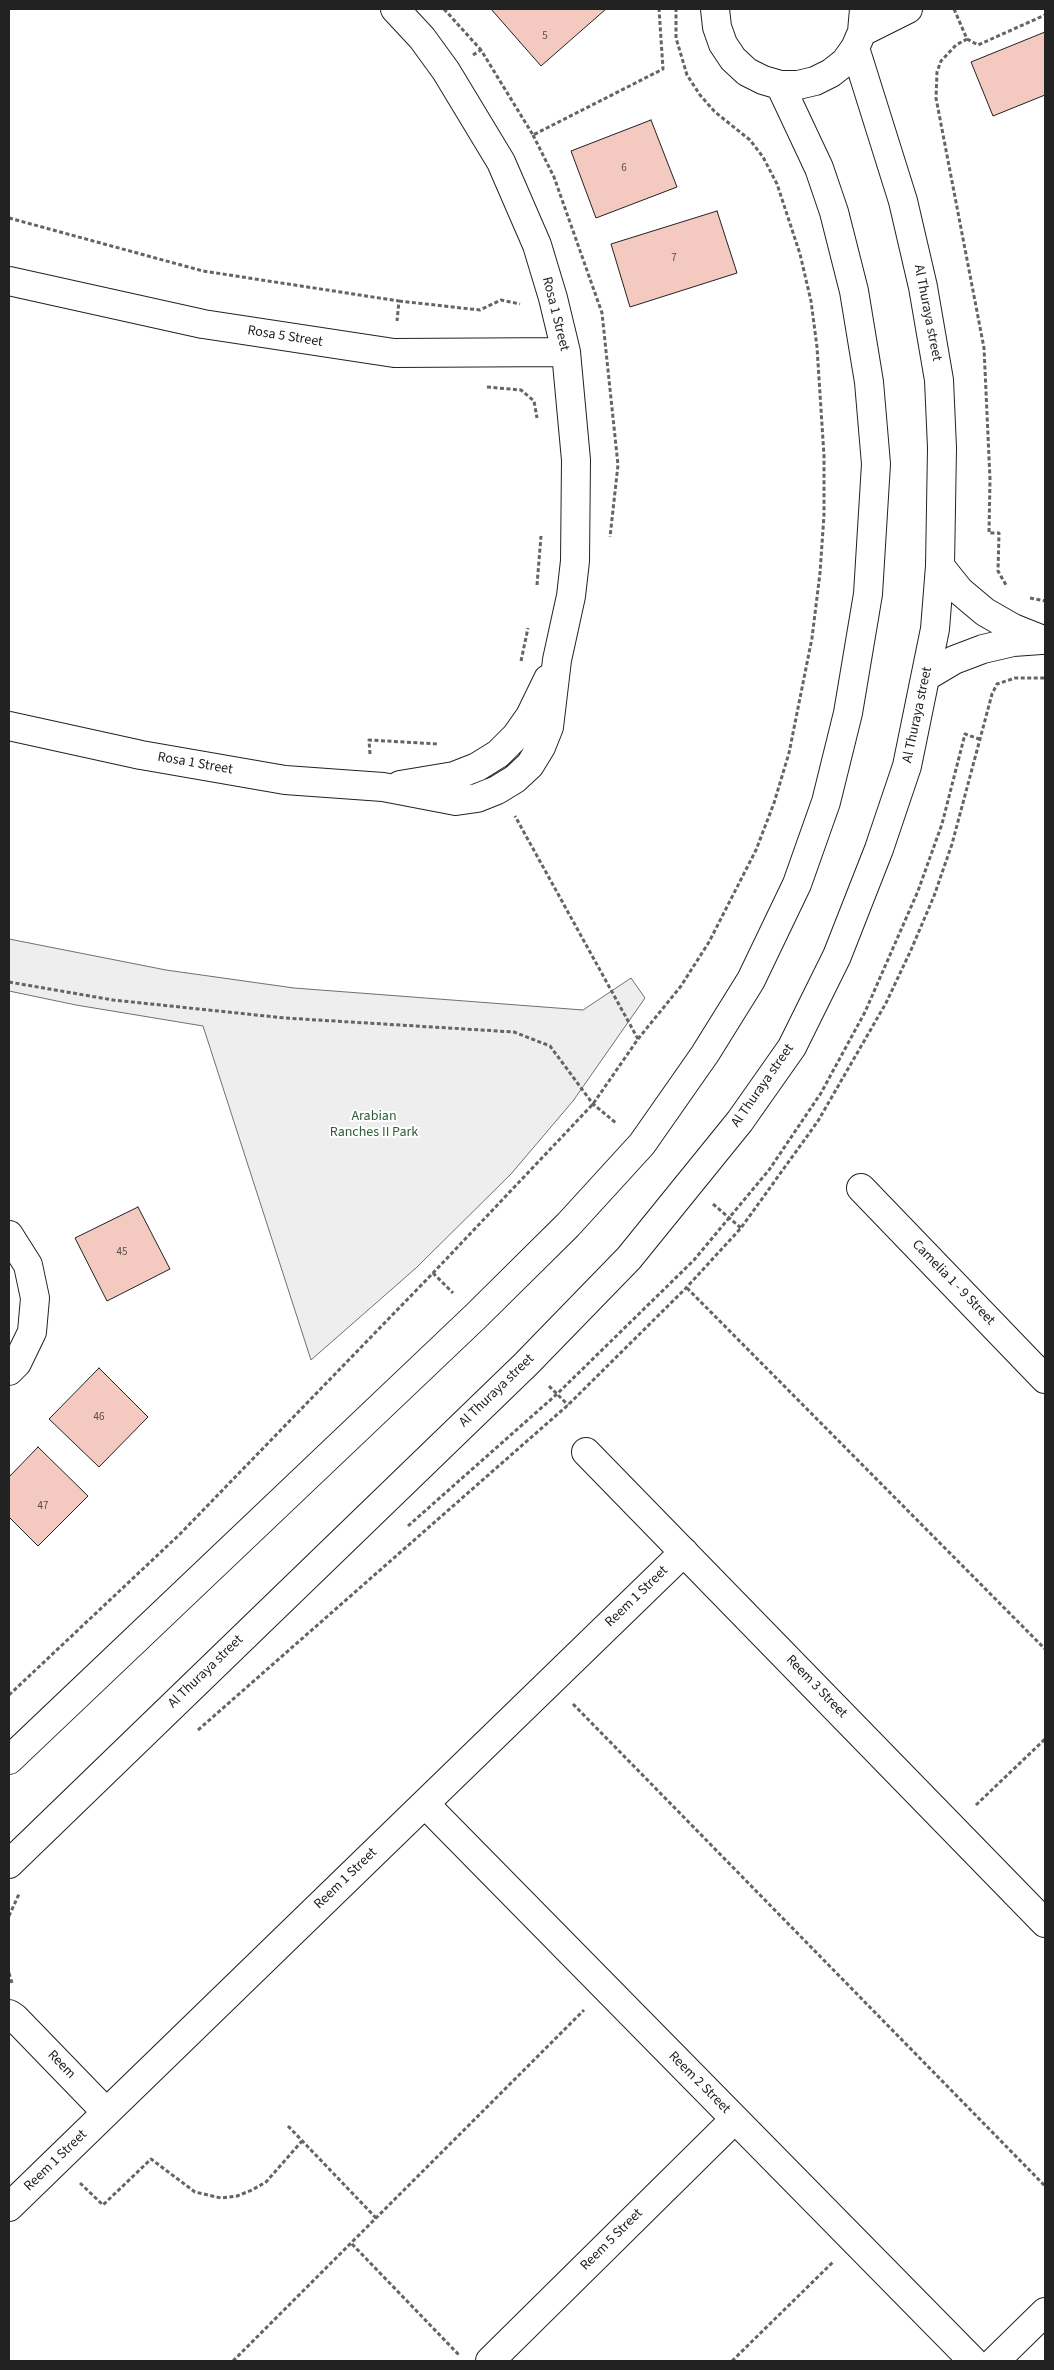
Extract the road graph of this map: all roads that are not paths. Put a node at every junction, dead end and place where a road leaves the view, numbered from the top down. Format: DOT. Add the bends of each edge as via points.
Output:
graph roads {
  1 [pos="395,9"];
  2 [pos="716,9"];
  3 [pos="908,9"];
  4 [pos="860,29"];
  5 [pos="780,85"];
  6 [pos="9,281"];
  7 [pos="566,352"];
  8 [pos="940,566"];
  9 [pos="1044,640"];
  10 [pos="927,676"];
  11 [pos="9,726"];
  12 [pos="861,1188"];
  13 [pos="9,1235"];
  14 [pos="9,1372"];
  15 [pos="1045,1379"];
  16 [pos="586,1452"];
  17 [pos="684,1552"];
  18 [pos="9,1760"];
  19 [pos="424,1804"];
  20 [pos="9,1864"];
  21 [pos="1045,1923"];
  22 [pos="11,2012"];
  23 [pos="106,2112"];
  24 [pos="735,2119"];
  25 [pos="9,2207"];
  26 [pos="1045,2312"];
  27 [pos="490,2361"];
  28 [pos="973,2361"];
  29 [pos="995,2361"];
  1 -- 7 [label="street, Rosa 1 Street" via="446,71 501,162 537,245"];
  2 -- 5 [label="street" via="717,28 733,59 747,72"];
  3 -- 4 [label="street"];
  4 -- 5 [label="street" via="845,62 831,73 798,85"];
  4 -- 8 [label="street, Al Thuraya street" via="923,287 939,380 942,448"];
  5 -- 18 [label="street" via="819,168 834,212 854,291 869,382 876,464 868,594 848,713 826,802 797,884 751,980 642,1144 476,1316"];
  6 -- 7 [label="street, Rosa 5 Street" via="203,324 394,353"];
  7 -- 11 [label="street, Rosa 1 Street" via="576,460 577,523 571,596 557,660 530,716 498,754 454,776 383,787 285,780 141,755"];
  8 -- 9 [label="street" via="960,591 985,612"];
  8 -- 10 [label="street, Al Thuraya street"];
  9 -- 10 [label="street" via="982,649"];
  10 -- 20 [label="street, Al Thuraya street" via="907,766 837,956 792,1047 740,1121 629,1258 526,1364"];
  12 -- 15 [label="street, Camelia 1 - 9 Street"];
  13 -- 14 [label="street" via="28,1265 35,1298 32,1332"];
  16 -- 17 [label="street, Reem 3 Street"];
  17 -- 19 [label="street, Reem 1 Street"];
  17 -- 21 [label="street, Reem 3 Street"];
  19 -- 23 [label="street, Reem 1 Street"];
  19 -- 24 [label="street, Reem 2 Street"];
  22 -- 23 [label="street, Reem"];
  23 -- 25 [label="street, Reem 1 Street"];
  24 -- 27 [label="street, Reem 5 Street"];
  24 -- 28 [label="street, Reem 2 Street"];
  26 -- 29 [label="street"];
}
